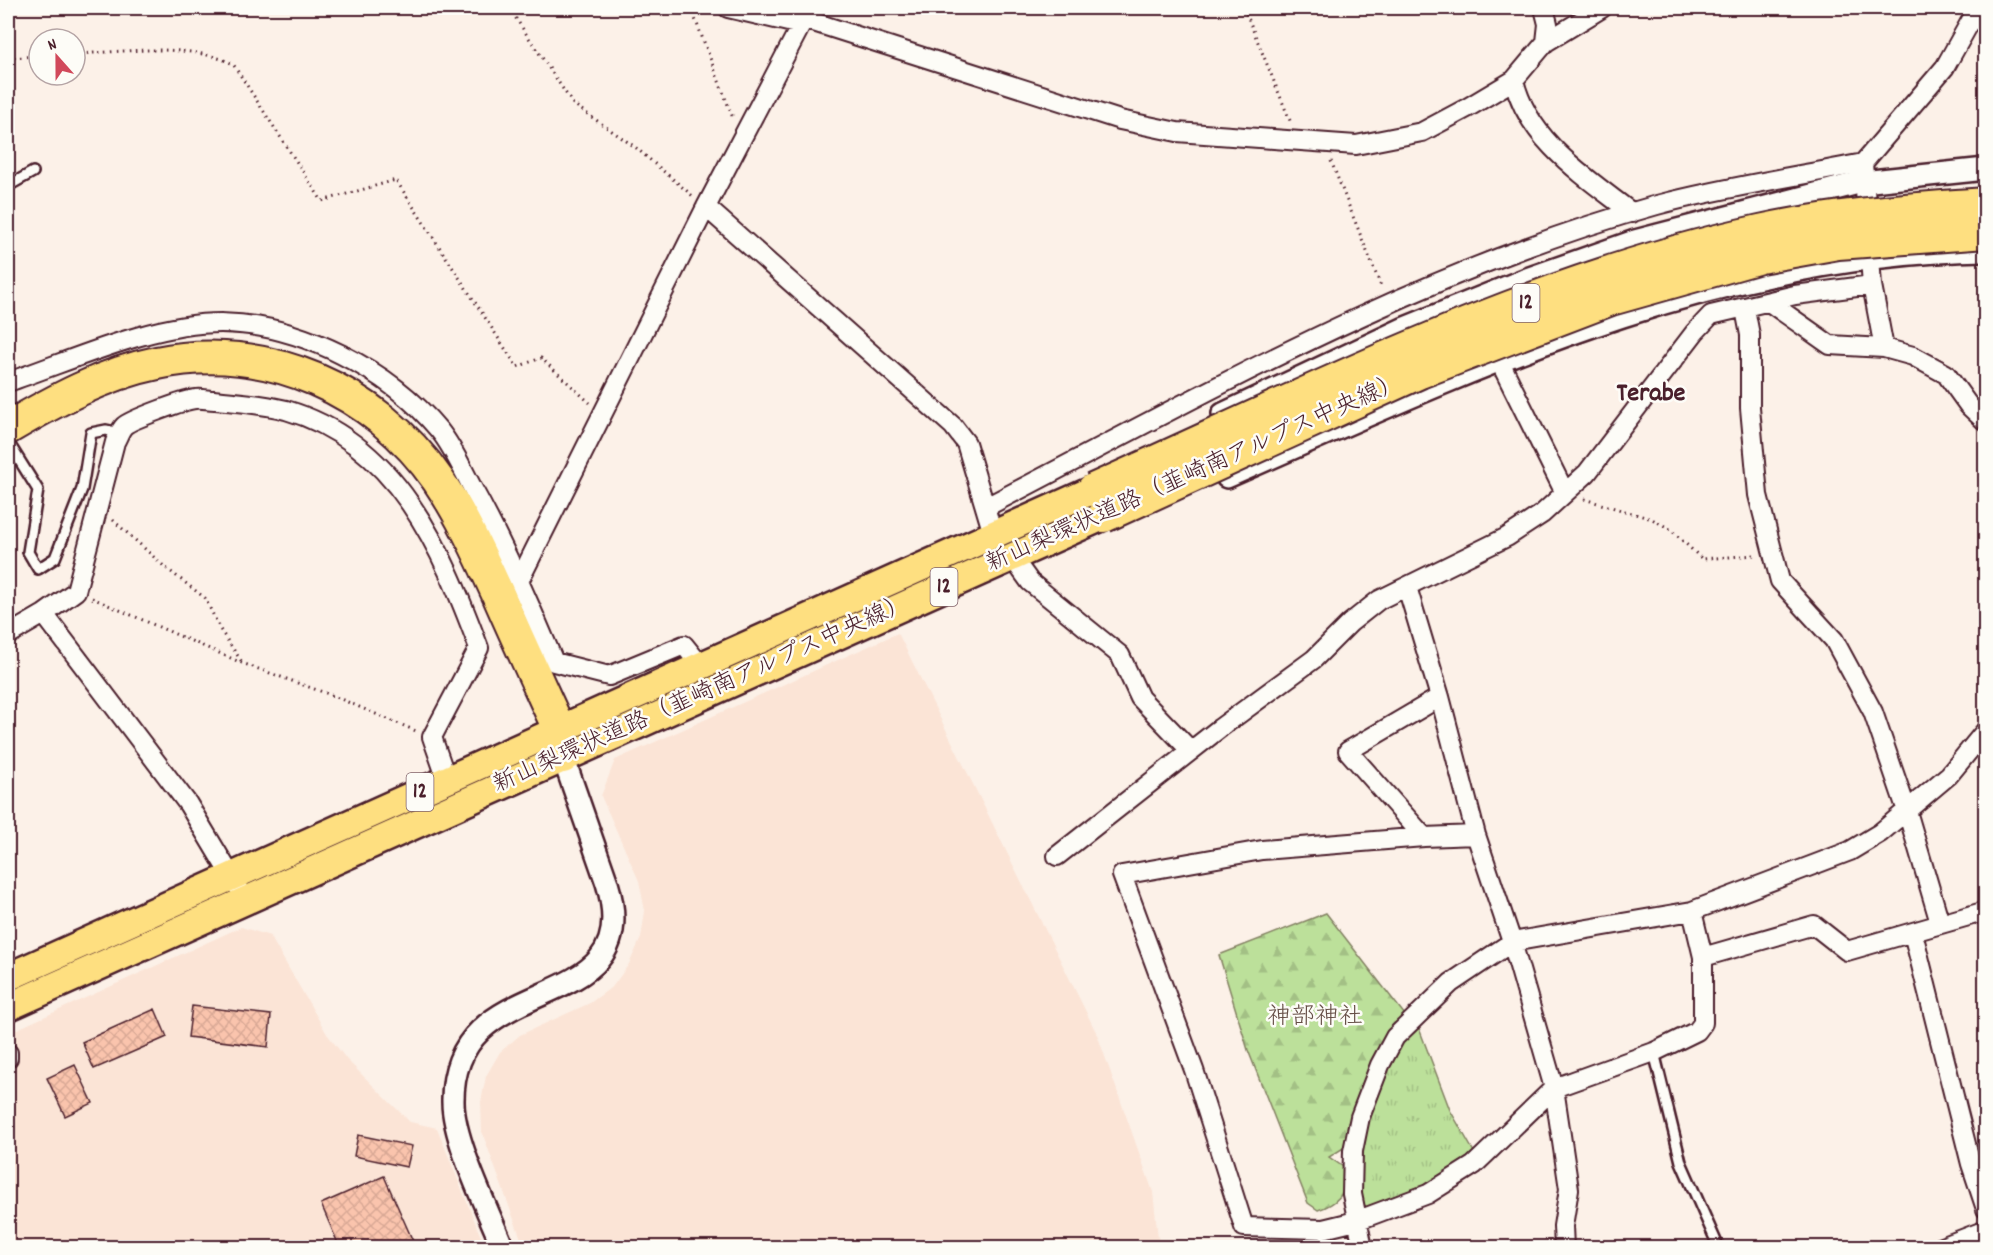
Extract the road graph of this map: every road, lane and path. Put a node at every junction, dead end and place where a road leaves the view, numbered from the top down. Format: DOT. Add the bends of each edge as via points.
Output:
graph roads {
  1 [pos="509,8"];
  2 [pos="691,8"];
  3 [pos="728,8"];
  4 [pos="1244,8"];
  5 [pos="1544,8"];
  6 [pos="1602,8"];
  7 [pos="1978,8"];
  8 [pos="805,17"];
  9 [pos="1546,42"];
  10 [pos="87,53"];
  11 [pos="27,57"];
  12 [pos="8,58"];
  13 [pos="1514,80"];
  14 [pos="741,140"];
  15 [pos="1299,141"];
  16 [pos="1324,143"];
  17 [pos="1986,169"];
  18 [pos="33,172"];
  19 [pos="1862,173"];
  20 [pos="8,186"];
  21 [pos="1986,204"];
  22 [pos="706,207"];
  23 [pos="1632,213"];
  24 [pos="1986,232"];
  25 [pos="1986,250"];
  26 [pos="1869,258"];
  27 [pos="1872,285"];
  28 [pos="1769,302"];
  29 [pos="1389,304"];
  30 [pos="1745,309"];
  31 [pos="1884,348"];
  32 [pos="1499,360"];
  33 [pos="8,382"];
  34 [pos="602,415"];
  35 [pos="1986,422"];
  36 [pos="120,434"];
  37 [pos="8,441"];
  38 [pos="1565,493"];
  39 [pos="1098,503"];
  40 [pos="99,507"];
  41 [pos="988,517"];
  42 [pos="1772,554"];
  43 [pos="1017,564"];
  44 [pos="520,579"];
  45 [pos="1407,587"];
  46 [pos="76,591"];
  47 [pos="832,606"];
  48 [pos="44,614"];
  49 [pos="8,635"];
  50 [pos="785,658"];
  51 [pos="243,663"];
  52 [pos="701,666"];
  53 [pos="1440,697"];
  54 [pos="1986,730"];
  55 [pos="432,737"];
  56 [pos="555,740"];
  57 [pos="1191,751"];
  58 [pos="447,780"];
  59 [pos="1907,811"];
  60 [pos="1476,836"];
  61 [pos="1424,837"];
  62 [pos="1057,856"];
  63 [pos="232,877"];
  64 [pos="247,900"];
  65 [pos="1692,910"];
  66 [pos="1986,911"];
  67 [pos="1940,923"];
  68 [pos="1913,933"];
  69 [pos="1512,942"];
  70 [pos="1703,957"];
  71 [pos="8,977"];
  72 [pos="8,1006"];
  73 [pos="1654,1052"];
  74 [pos="8,1053"];
  75 [pos="8,1058"];
  76 [pos="1554,1088"];
  77 [pos="1986,1209"];
  78 [pos="1356,1221"];
  79 [pos="1986,1230"];
  80 [pos="503,1248"];
  81 [pos="1364,1248"];
  82 [pos="1564,1248"];
  83 [pos="1719,1248"];
  84 [pos="1939,1248"];
  1 -- 22 [label="path" via="573,104 635,147"];
  2 -- 14 [label="path"];
  3 -- 8 [label="street"];
  4 -- 15 [label="path"];
  5 -- 9 [label="street" via="1548,24"];
  6 -- 9 [label="street"];
  7 -- 19 [label="street" via="1945,67"];
  8 -- 14 [label="street"];
  8 -- 15 [label="street" via="1120,120 1178,132"];
  9 -- 13 [label="street"];
  10 -- 34 [label="path" via="160,50 218,56 233,64 322,201 396,180 517,367 541,358"];
  11 -- 12 [label="path"];
  13 -- 16 [label="street" via="1422,132 1356,144"];
  13 -- 23 [label="street" via="1518,99 1560,156"];
  14 -- 22 [label="street"];
  15 -- 16 [label="street"];
  16 -- 29 [label="path"];
  17 -- 19 [label="street"];
  18 -- 20 [label="lane"];
  19 -- 23 [label="street" via="1731,189"];
  19 -- 26 [label="street"];
  19 -- 41 [label="street" via="1635,241 1524,280 1405,328 1089,477"];
  21 -- 39 [label="highway, 新山梨環状道路（韮崎南アルプス中央線） / 12, bridge" via="1858,215 1760,231 1605,274 1410,348"];
  22 -- 34 [label="street"];
  22 -- 41 [label="street" via="953,426 966,443"];
  23 -- 29 [label="street" via="1475,267"];
  24 -- 39 [label="highway, 新山梨環状道路（韮崎南アルプス中央線） / 12, bridge" via="1882,238 1794,250 1696,273 1519,332"];
  25 -- 26 [label="street"];
  26 -- 27 [label="street"];
  26 -- 32 [label="street" via="1773,273 1681,296"];
  27 -- 28 [label="street"];
  27 -- 31 [label="street"];
  28 -- 30 [label="street"];
  28 -- 31 [label="street" via="1830,345"];
  29 -- 41 [label="street" via="1318,335"];
  30 -- 38 [label="street" via="1711,315 1587,473"];
  30 -- 42 [label="street" via="1750,335 1750,408 1758,495"];
  31 -- 35 [label="street" via="1913,356 1946,374"];
  32 -- 38 [label="street"];
  32 -- 43 [label="street"];
  33 -- 44 [label="street" via="168,330 220,323 298,337 373,374 413,403 440,432"];
  34 -- 44 [label="street"];
  36 -- 37 [label="lane" via="106,430 91,433 82,489 55,558 38,569 28,552 38,490"];
  36 -- 40 [label="street"];
  36 -- 55 [label="street" via="125,424 194,399 229,401 286,410 317,422 370,456 399,486 421,522 460,597 479,648"];
  37 -- 56 [label="highway" via="73,392 158,362 194,358 261,363 335,387 388,423 411,446 464,521"];
  38 -- 42 [label="path" via="1652,519 1670,529 1702,559"];
  38 -- 45 [label="street" via="1507,537"];
  39 -- 47 [label="main road, 新山梨環状道路（韮崎南アルプス中央線） / 12"];
  39 -- 50 [label="main road, 新山梨環状道路（韮崎南アルプス中央線） / 12"];
  40 -- 46 [label="street"];
  40 -- 51 [label="path" via="205,598"];
  41 -- 47 [label="street"];
  42 -- 59 [label="street" via="1780,581 1834,640 1873,712"];
  43 -- 50 [label="street"];
  43 -- 57 [label="street" via="1030,582 1120,655 1140,698"];
  44 -- 52 [label="street" via="554,662 609,676 684,645"];
  45 -- 53 [label="street"];
  45 -- 57 [label="street" via="1379,600 1314,659"];
  46 -- 48 [label="street"];
  46 -- 51 [label="path"];
  47 -- 52 [label="main road, 新山梨環状道路（韮崎南アルプス中央線） / 12"];
  48 -- 49 [label="street"];
  48 -- 63 [label="street" via="188,804"];
  50 -- 56 [label="main road, 新山梨環状道路（韮崎南アルプス中央線） / 12"];
  51 -- 55 [label="path"];
  52 -- 56 [label="main road, 新山梨環状道路（韮崎南アルプス中央線） / 12"];
  53 -- 60 [label="street"];
  53 -- 61 [label="street" via="1348,751"];
  54 -- 59 [label="street" via="1949,775"];
  55 -- 58 [label="street"];
  56 -- 58 [label="main road, 新山梨環状道路（韮崎南アルプス中央線） / 12"];
  56 -- 64 [label="main road, 新山梨環状道路（韮崎南アルプス中央線） / 12"];
  56 -- 80 [label="street" via="610,892 615,922 610,941 589,971 502,1012 485,1025 460,1059 453,1104 457,1130"];
  57 -- 62 [label="street"];
  58 -- 63 [label="main road, 新山梨環状道路（韮崎南アルプス中央線） / 12"];
  59 -- 65 [label="street" via="1850,851"];
  59 -- 67 [label="street"];
  60 -- 61 [label="street"];
  60 -- 69 [label="street"];
  61 -- 78 [label="street" via="1262,850 1122,875 1194,1070 1244,1227 1323,1229"];
  63 -- 64 [label="street"];
  63 -- 71 [label="main road, 新山梨環状道路（韮崎南アルプス中央線） / 12"];
  64 -- 72 [label="main road, 新山梨環状道路（韮崎南アルプス中央線） / 12"];
  65 -- 69 [label="street"];
  65 -- 70 [label="street"];
  66 -- 67 [label="street"];
  67 -- 68 [label="street"];
  68 -- 70 [label="street" via="1847,951 1814,925"];
  68 -- 77 [label="street"];
  69 -- 76 [label="street"];
  69 -- 78 [label="street" via="1451,983 1395,1037 1360,1117 1353,1151"];
  70 -- 73 [label="street" via="1703,1023 1697,1031"];
  73 -- 76 [label="street"];
  73 -- 83 [label="lane" via="1681,1162"];
  74 -- 75 [label="street"];
  76 -- 78 [label="street" via="1474,1166 1428,1194"];
  76 -- 82 [label="street" via="1569,1189"];
  78 -- 81 [label="street"];
  79 -- 84 [label="street"];
}
